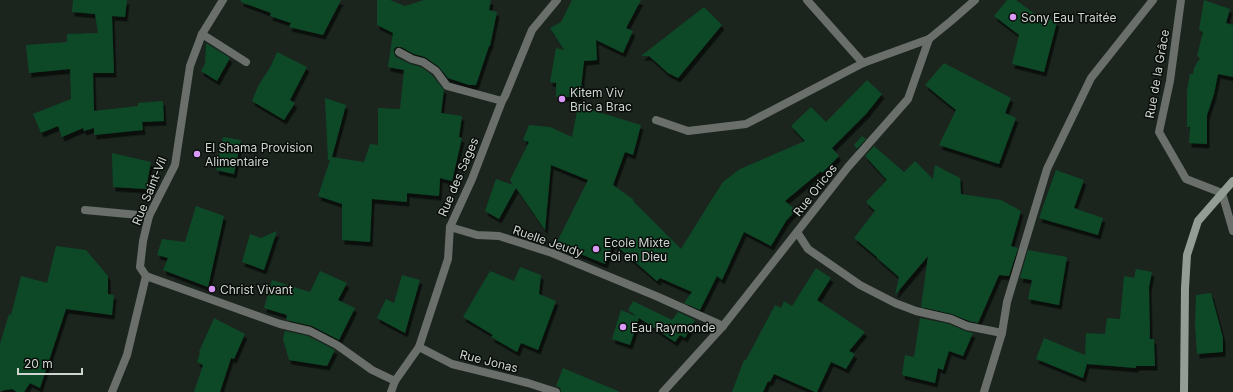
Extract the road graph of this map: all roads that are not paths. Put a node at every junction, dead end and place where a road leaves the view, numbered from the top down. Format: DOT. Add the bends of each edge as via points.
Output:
graph roads {
  1 [pos="223,0"];
  2 [pos="556,0"];
  3 [pos="807,0"];
  4 [pos="975,0"];
  5 [pos="1153,0"];
  6 [pos="1182,0"];
  7 [pos="202,34"];
  8 [pos="929,39"];
  9 [pos="399,52"];
  10 [pos="246,62"];
  11 [pos="863,63"];
  12 [pos="502,101"];
  13 [pos="656,120"];
  14 [pos="1233,181"];
  15 [pos="1222,193"];
  16 [pos="84,210"];
  17 [pos="149,216"];
  18 [pos="450,227"];
  19 [pos="1233,231"];
  20 [pos="797,232"];
  21 [pos="146,276"];
  22 [pos="723,326"];
  23 [pos="1002,333"];
  24 [pos="419,347"];
  25 [pos="395,382"];
  26 [pos="112,392"];
  27 [pos="391,392"];
  28 [pos="556,392"];
  29 [pos="663,392"];
  30 [pos="984,392"];
  31 [pos="1184,392"];
  1 -- 7 [label="street, Rue Saint-Vil"];
  2 -- 12 [label="street, Rue des Sages" via="532,30"];
  3 -- 11 [label="street"];
  4 -- 8 [label="street"];
  5 -- 23 [label="street" via="1091,78 1047,169 1007,302"];
  6 -- 15 [label="street, Rue de la Grâce" via="1170,81 1159,132 1186,179"];
  7 -- 10 [label="street"];
  7 -- 17 [label="street, Rue Saint-Vil" via="190,66 175,165"];
  8 -- 11 [label="street"];
  8 -- 20 [label="street, Rue Oricos" via="908,99 848,167"];
  9 -- 12 [label="street" via="423,62 436,72 447,86"];
  11 -- 13 [label="street" via="746,124 688,131"];
  12 -- 18 [label="street, Rue des Sages" via="472,179"];
  14 -- 15 [label="street"];
  15 -- 19 [label="street"];
  15 -- 31 [label="street" via="1198,221 1187,255"];
  16 -- 17 [label="street"];
  17 -- 21 [label="street, Rue Saint-Vil" via="140,266"];
  18 -- 22 [label="street, Ruelle Jeudy" via="478,235 499,236 552,253"];
  18 -- 24 [label="street, Rue des Sages" via="448,259"];
  20 -- 22 [label="street, Rue Oricos"];
  20 -- 23 [label="street" via="808,248 860,285 895,303 967,326"];
  21 -- 25 [label="street" via="280,324 310,331"];
  21 -- 26 [label="street, Rue Saint-Vil" via="127,355"];
  22 -- 29 [label="street, Rue Oricos"];
  23 -- 30 [label="street"];
  24 -- 25 [label="street, Rue des Sages"];
  24 -- 28 [label="street, Rue Jonas" via="452,364"];
  25 -- 27 [label="street, Rue des Sages"];
}
